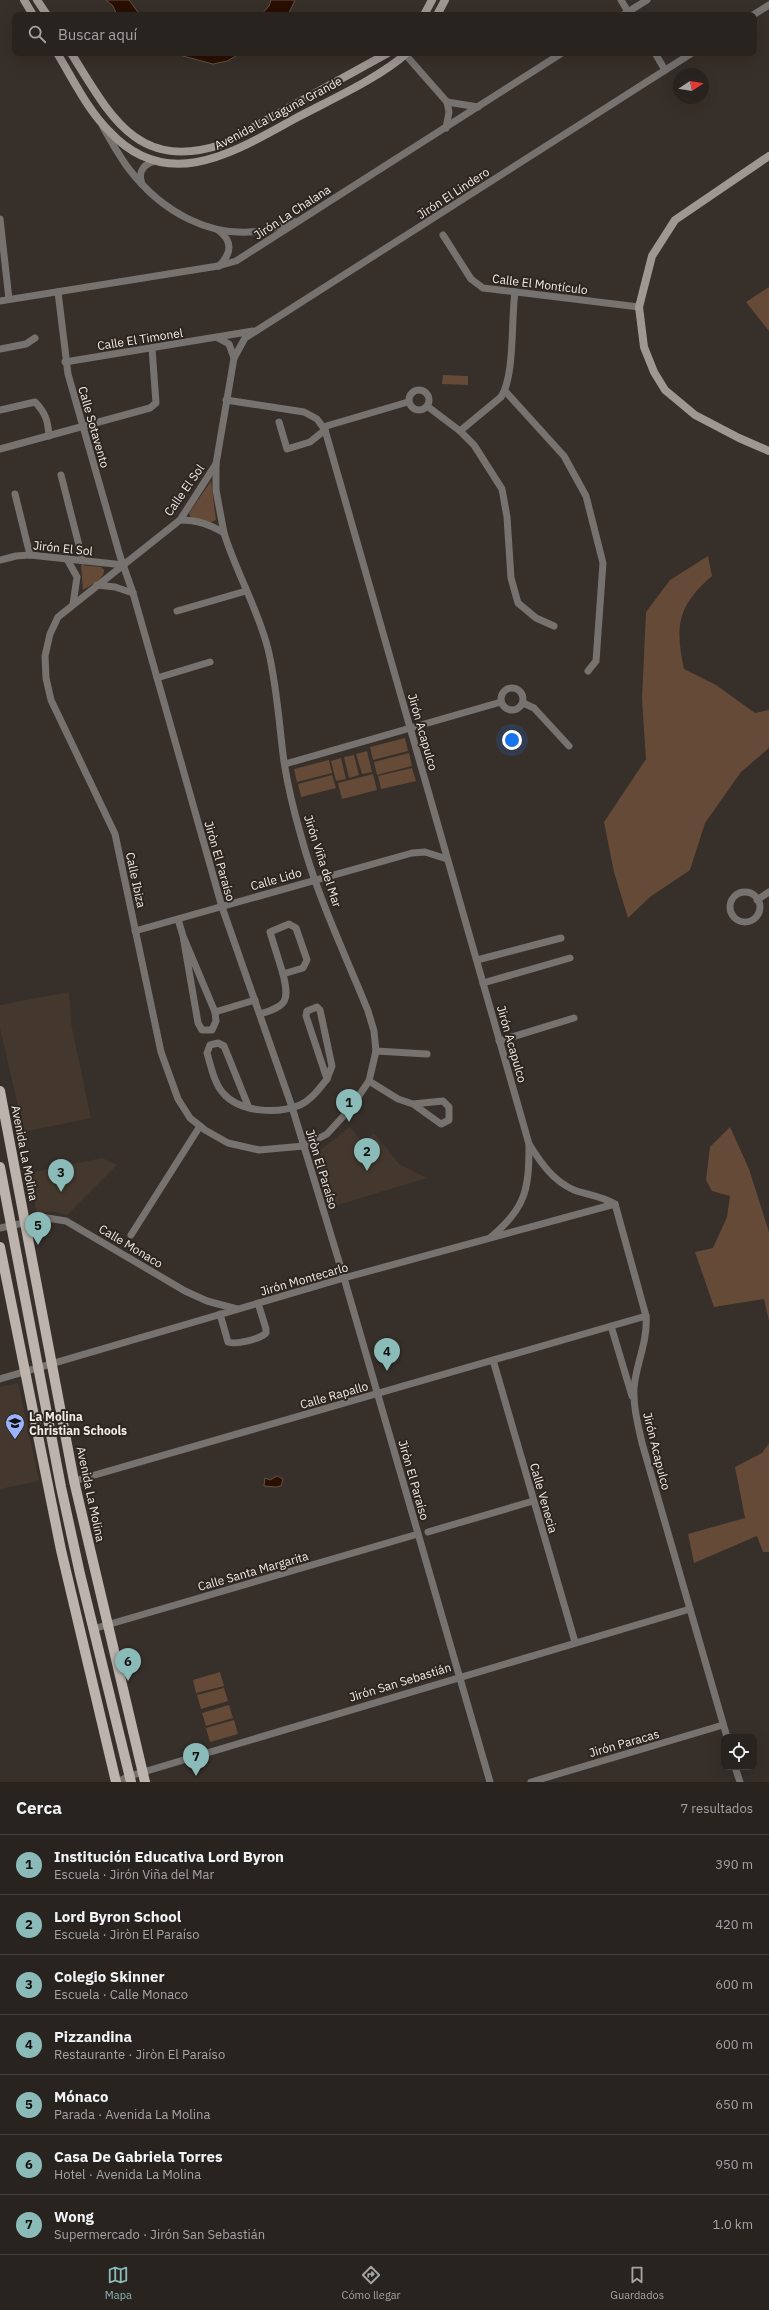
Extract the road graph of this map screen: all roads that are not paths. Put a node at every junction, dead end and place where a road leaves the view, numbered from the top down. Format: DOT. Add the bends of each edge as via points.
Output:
graph roads {
  1 [pos="24,0"];
  2 [pos="38,0"];
  3 [pos="432,0"];
  4 [pos="445,0"];
  5 [pos="621,0"];
  6 [pos="647,0"];
  7 [pos="769,5"];
  8 [pos="31,12"];
  9 [pos="45,12"];
  10 [pos="426,12"];
  11 [pos="439,12"];
  12 [pos="626,12"];
  13 [pos="630,12"];
  14 [pos="757,12"];
  15 [pos="59,56"];
  16 [pos="73,56"];
  17 [pos="383,56"];
  18 [pos="403,56"];
  19 [pos="408,56"];
  20 [pos="557,56"];
  21 [pos="657,56"];
  22 [pos="687,56"];
  23 [pos="665,70"];
  24 [pos="447,102"];
  25 [pos="478,107"];
  26 [pos="95,114"];
  27 [pos="446,128"];
  28 [pos="769,156"];
  29 [pos="158,161"];
  30 [pos="143,186"];
  31 [pos="302,218"];
  32 [pos="0,219"];
  33 [pos="218,230"];
  34 [pos="1,232"];
  35 [pos="443,234"];
  36 [pos="218,266"];
  37 [pos="58,292"];
  38 [pos="515,292"];
  39 [pos="9,299"];
  40 [pos="0,301"];
  41 [pos="639,307"];
  42 [pos="258,330"];
  43 [pos="35,338"];
  44 [pos="218,338"];
  45 [pos="152,348"];
  46 [pos="0,349"];
  47 [pos="234,358"];
  48 [pos="65,362"];
  49 [pos="505,391"];
  50 [pos="226,400"];
  51 [pos="408,402"];
  52 [pos="427,406"];
  53 [pos="0,410"];
  54 [pos="279,422"];
  55 [pos="83,427"];
  56 [pos="324,429"];
  57 [pos="460,431"];
  58 [pos="49,436"];
  59 [pos="0,449"];
  60 [pos="769,451"];
  61 [pos="216,464"];
  62 [pos="62,475"];
  63 [pos="14,494"];
  64 [pos="180,520"];
  65 [pos="224,533"];
  66 [pos="30,555"];
  67 [pos="68,559"];
  68 [pos="0,560"];
  69 [pos="83,561"];
  70 [pos="124,565"];
  71 [pos="97,585"];
  72 [pos="246,591"];
  73 [pos="133,593"];
  74 [pos="73,604"];
  75 [pos="177,611"];
  76 [pos="554,626"];
  77 [pos="210,662"];
  78 [pos="588,671"];
  79 [pos="157,678"];
  80 [pos="501,702"];
  81 [pos="523,703"];
  82 [pos="410,728"];
  83 [pos="569,746"];
  84 [pos="284,764"];
  85 [pos="447,859"];
  86 [pos="315,880"];
  87 [pos="769,892"];
  88 [pos="757,900"];
  89 [pos="222,907"];
  90 [pos="178,919"];
  91 [pos="135,931"];
  92 [pos="183,936"];
  93 [pos="561,938"];
  94 [pos="570,958"];
  95 [pos="477,960"];
  96 [pos="283,974"];
  97 [pos="483,983"];
  98 [pos="255,1000"];
  99 [pos="215,1012"];
  100 [pos="260,1014"];
  101 [pos="574,1018"];
  102 [pos="500,1041"];
  103 [pos="376,1051"];
  104 [pos="426,1054"];
  105 [pos="327,1079"];
  106 [pos="369,1081"];
  107 [pos="0,1091"];
  108 [pos="413,1104"];
  109 [pos="292,1107"];
  110 [pos="249,1108"];
  111 [pos="200,1126"];
  112 [pos="529,1144"];
  113 [pos="304,1146"];
  114 [pos="0,1167"];
  115 [pos="615,1204"];
  116 [pos="25,1222"];
  117 [pos="11,1226"];
  118 [pos="0,1228"];
  119 [pos="130,1235"];
  120 [pos="489,1238"];
  121 [pos="0,1247"];
  122 [pos="344,1278"];
  123 [pos="258,1303"];
  124 [pos="238,1309"];
  125 [pos="220,1314"];
  126 [pos="646,1316"];
  127 [pos="611,1326"];
  128 [pos="493,1360"];
  129 [pos="52,1363"];
  130 [pos="38,1367"];
  131 [pos="24,1371"];
  132 [pos="0,1379"];
  133 [pos="378,1394"];
  134 [pos="635,1405"];
  135 [pos="74,1481"];
  136 [pos="534,1501"];
  137 [pos="428,1532"];
  138 [pos="418,1534"];
  139 [pos="690,1609"];
  140 [pos="107,1625"];
  141 [pos="94,1629"];
  142 [pos="574,1642"];
  143 [pos="460,1676"];
  144 [pos="723,1725"];
  145 [pos="726,1734"];
  146 [pos="736,1770"];
  147 [pos="144,1777"];
  148 [pos="130,1779"];
  149 [pos="117,1782"];
  150 [pos="490,1782"];
  151 [pos="531,1782"];
  152 [pos="740,1782"];
  1 -- 8 [label="street"];
  2 -- 9 [label="street"];
  3 -- 10 [label="street"];
  4 -- 11 [label="street"];
  5 -- 12 [label="street"];
  6 -- 13 [label="street"];
  7 -- 14 [label="street"];
  15 -- 26 [label="street, Avenida La Laguna Grande"];
  16 -- 17 [label="street, Avenida La Laguna Grande" via="104,105 127,132 157,148 176,152 197,151 223,144"];
  18 -- 29 [label="street, Avenida La Laguna Grande" via="385,69 227,155 191,164"];
  19 -- 24 [label="street"];
  20 -- 25 [label="street, Jirón La Chalana"];
  21 -- 23 [label="street"];
  22 -- 23 [label="street, Jirón El Lindero"];
  23 -- 42 [label="street, Jirón El Lindero"];
  24 -- 25 [label="street"];
  24 -- 27 [label="street" via="449,112"];
  25 -- 27 [label="street, Jirón La Chalana"];
  26 -- 29 [label="street, Avenida La Laguna Grande" via="121,143"];
  26 -- 30 [label="street" via="128,168"];
  27 -- 31 [label="street, Jirón La Chalana"];
  28 -- 41 [label="street" via="676,220 652,256"];
  29 -- 30 [label="street" via="144,166 140,180"];
  30 -- 33 [label="street" via="170,210 198,224"];
  31 -- 33 [label="street" via="267,230"];
  31 -- 36 [label="street, Jirón La Chalana" via="240,259"];
  32 -- 34 [label="street"];
  33 -- 36 [label="street" via="226,236 230,247 227,258"];
  34 -- 39 [label="street"];
  35 -- 38 [label="street, Calle El Montículo" via="476,284 487,290"];
  36 -- 37 [label="street, Jirón La Chalana"];
  37 -- 39 [label="street, Jirón La Chalana"];
  37 -- 48 [label="street, Calle Sotavento"];
  38 -- 41 [label="street, Calle El Montículo"];
  38 -- 49 [label="street" via="509,372"];
  39 -- 40 [label="street, Jirón La Chalana"];
  41 -- 60 [label="street" via="644,347 665,390 696,415"];
  42 -- 44 [label="street, Calle El Timonel"];
  42 -- 47 [label="street, Jirón El Lindero" via="245,338"];
  43 -- 46 [label="street" via="26,344"];
  44 -- 45 [label="street, Calle El Timonel"];
  44 -- 47 [label="street" via="228,344"];
  45 -- 48 [label="street, Calle El Timonel"];
  45 -- 55 [label="street" via="156,403 150,408"];
  47 -- 50 [label="street, Calle El Sol"];
  48 -- 55 [label="street, Calle Sotavento"];
  49 -- 57 [label="street"];
  49 -- 78 [label="street" via="564,456 586,496 603,563 596,660"];
  50 -- 56 [label="street" via="301,411 314,417"];
  50 -- 61 [label="street, Calle El Sol"];
  51 -- 52 [label="street" via="416,410"];
  51 -- 52 [label="street" via="413,391 421,390 429,398"];
  51 -- 56 [label="street"];
  52 -- 57 [label="street"];
  53 -- 58 [label="street" via="36,402 44,410"];
  54 -- 56 [label="street" via="287,449 310,442"];
  55 -- 58 [label="street"];
  55 -- 70 [label="street, Calle Sotavento"];
  56 -- 82 [label="street, Jirón Acapulco"];
  57 -- 76 [label="street" via="474,445 502,489 507,517 511,578 518,603 536,618"];
  58 -- 59 [label="street"];
  61 -- 64 [label="street, Calle El Sol"];
  61 -- 65 [label="street, Jirón Viña del Mar" via="216,490"];
  62 -- 69 [label="street"];
  63 -- 66 [label="street"];
  64 -- 65 [label="street" via="196,520"];
  64 -- 70 [label="street, Calle El Sol"];
  65 -- 72 [label="street, Jirón Viña del Mar"];
  66 -- 67 [label="street, Jirón El Sol"];
  66 -- 68 [label="street, Jirón El Sol"];
  67 -- 69 [label="street, Jirón El Sol"];
  67 -- 74 [label="street" via="76,577"];
  69 -- 70 [label="street, Jirón El Sol"];
  70 -- 71 [label="street, Calle Ibiza"];
  70 -- 73 [label="street, Jiròn El Paraíso"];
  71 -- 73 [label="street" via="116,587"];
  71 -- 74 [label="street, Calle Ibiza"];
  72 -- 75 [label="street"];
  72 -- 84 [label="street, Jirón Viña del Mar" via="268,647"];
  73 -- 79 [label="street, Jiròn El Paraíso"];
  74 -- 91 [label="street, Calle Ibiza" via="58,617 50,634 45,656 46,678 51,700 115,834"];
  77 -- 79 [label="street"];
  79 -- 89 [label="street, Jiròn El Paraíso"];
  80 -- 81 [label="street" via="505,708 512,710"];
  80 -- 81 [label="street" via="503,692 512,687 521,692"];
  80 -- 82 [label="street"];
  81 -- 83 [label="street" via="534,708"];
  82 -- 84 [label="street"];
  82 -- 85 [label="street, Jirón Acapulco"];
  84 -- 86 [label="street, Jirón Viña del Mar" via="301,837"];
  85 -- 86 [label="street, Calle Lido" via="417,852"];
  85 -- 95 [label="street, Jirón Acapulco"];
  86 -- 89 [label="street, Calle Lido"];
  86 -- 103 [label="street, Jirón Viña del Mar" via="368,1011"];
  87 -- 88 [label="street"];
  88 -- 88 [label="street" via="748,893 737,895 730,904 732,915 741,922 752,920 759,911"];
  89 -- 90 [label="street, Calle Lido"];
  89 -- 98 [label="street, Jiròn El Paraíso"];
  90 -- 91 [label="street, Calle Lido"];
  90 -- 92 [label="street"];
  91 -- 111 [label="street, Calle Ibiza" via="161,1052 178,1099 190,1118"];
  92 -- 99 [label="street"];
  92 -- 99 [label="street" via="195,1010 202,1030 212,1030 215,1026"];
  93 -- 95 [label="street"];
  94 -- 97 [label="street"];
  95 -- 97 [label="street, Jirón Acapulco"];
  96 -- 96 [label="street" via="270,932 293,924 307,960 306,964"];
  96 -- 100 [label="street" via="286,987 284,1002 279,1008"];
  97 -- 102 [label="street, Jirón Acapulco"];
  98 -- 99 [label="street"];
  98 -- 100 [label="street, Jiròn El Paraíso"];
  100 -- 109 [label="street, Jiròn El Paraíso"];
  101 -- 102 [label="street"];
  102 -- 112 [label="street, Jirón Acapulco"];
  103 -- 104 [label="street"];
  103 -- 106 [label="street, Jirón Viña del Mar"];
  105 -- 105 [label="street" via="332,1066 317,1006 307,1011 306,1016"];
  105 -- 109 [label="street" via="302,1104"];
  106 -- 108 [label="street" via="398,1099"];
  106 -- 113 [label="street, Jirón Viña del Mar" via="349,1110 327,1134"];
  107 -- 116 [label="main road, Avenida La Molina"];
  108 -- 108 [label="street" via="441,1124 449,1120 449,1107 443,1101"];
  109 -- 110 [label="street" via="261,1110"];
  109 -- 113 [label="street, Jiròn El Paraíso"];
  110 -- 110 [label="street" via="224,1046 218,1043 210,1045 207,1054 218,1085 230,1099"];
  111 -- 113 [label="street, Calle Ibiza" via="228,1143 246,1148 278,1149"];
  111 -- 119 [label="street"];
  112 -- 115 [label="street, Jirón Acapulco" via="542,1166 556,1179 574,1190 608,1199"];
  112 -- 120 [label="street, Jirón Acapulco" via="529,1179 522,1200 508,1223"];
  113 -- 122 [label="street, Jiròn El Paraíso"];
  114 -- 117 [label="main road"];
  115 -- 120 [label="street, Jirón Montecarlo"];
  115 -- 126 [label="street, Jirón Acapulco"];
  116 -- 117 [label="street, Calle Monaco"];
  116 -- 124 [label="street, Calle Monaco" via="47,1218 66,1221 185,1291 207,1301"];
  116 -- 129 [label="main road, Avenida La Molina"];
  117 -- 118 [label="street, Calle Monaco"];
  117 -- 130 [label="main road"];
  120 -- 122 [label="street, Jirón Montecarlo"];
  121 -- 131 [label="main road"];
  122 -- 123 [label="street, Jirón Montecarlo"];
  122 -- 133 [label="street, Jiròn El Paraíso"];
  123 -- 124 [label="street, Jirón Montecarlo"];
  123 -- 125 [label="street" via="266,1329 266,1333 261,1336 236,1343 228,1342"];
  124 -- 125 [label="street, Jirón Montecarlo"];
  125 -- 129 [label="street, Jirón Montecarlo"];
  126 -- 127 [label="street, Calle Rapallo"];
  126 -- 134 [label="street, Jirón Acapulco" via="648,1331 634,1387"];
  127 -- 128 [label="street, Calle Rapallo"];
  127 -- 134 [label="street"];
  128 -- 133 [label="street, Calle Rapallo"];
  128 -- 136 [label="street, Calle Venecia"];
  129 -- 130 [label="street, Jirón Montecarlo"];
  129 -- 135 [label="main road, Avenida La Molina"];
  130 -- 131 [label="street, Jirón Montecarlo"];
  130 -- 141 [label="main road" via="61,1488"];
  131 -- 132 [label="street, Jirón Montecarlo"];
  131 -- 149 [label="main road" via="61,1550"];
  133 -- 135 [label="street, Calle Rapallo"];
  133 -- 138 [label="street, Jiròn El Paraíso"];
  134 -- 139 [label="street, Jirón Acapulco" via="642,1443"];
  135 -- 140 [label="main road, Avenida La Molina"];
  136 -- 137 [label="street"];
  136 -- 142 [label="street, Calle Venecia"];
  138 -- 140 [label="street, Calle Santa Margarita"];
  138 -- 143 [label="street, Jiròn El Paraíso"];
  139 -- 142 [label="street, Jirón San Sebastián"];
  139 -- 144 [label="street, Jirón Acapulco"];
  140 -- 141 [label="street, Calle Santa Margarita"];
  140 -- 147 [label="main road, Avenida La Molina"];
  141 -- 148 [label="main road"];
  142 -- 143 [label="street, Jirón San Sebastián"];
  143 -- 147 [label="street, Jirón San Sebastián"];
  143 -- 150 [label="street, Jiròn El Paraíso"];
  144 -- 145 [label="street, Jirón Acapulco"];
  144 -- 151 [label="street, Jirón Paracas"];
  146 -- 152 [label="street"];
  147 -- 148 [label="street, Jirón San Sebastián"];
  148 -- 149 [label="street, Jirón San Sebastián"];
}
